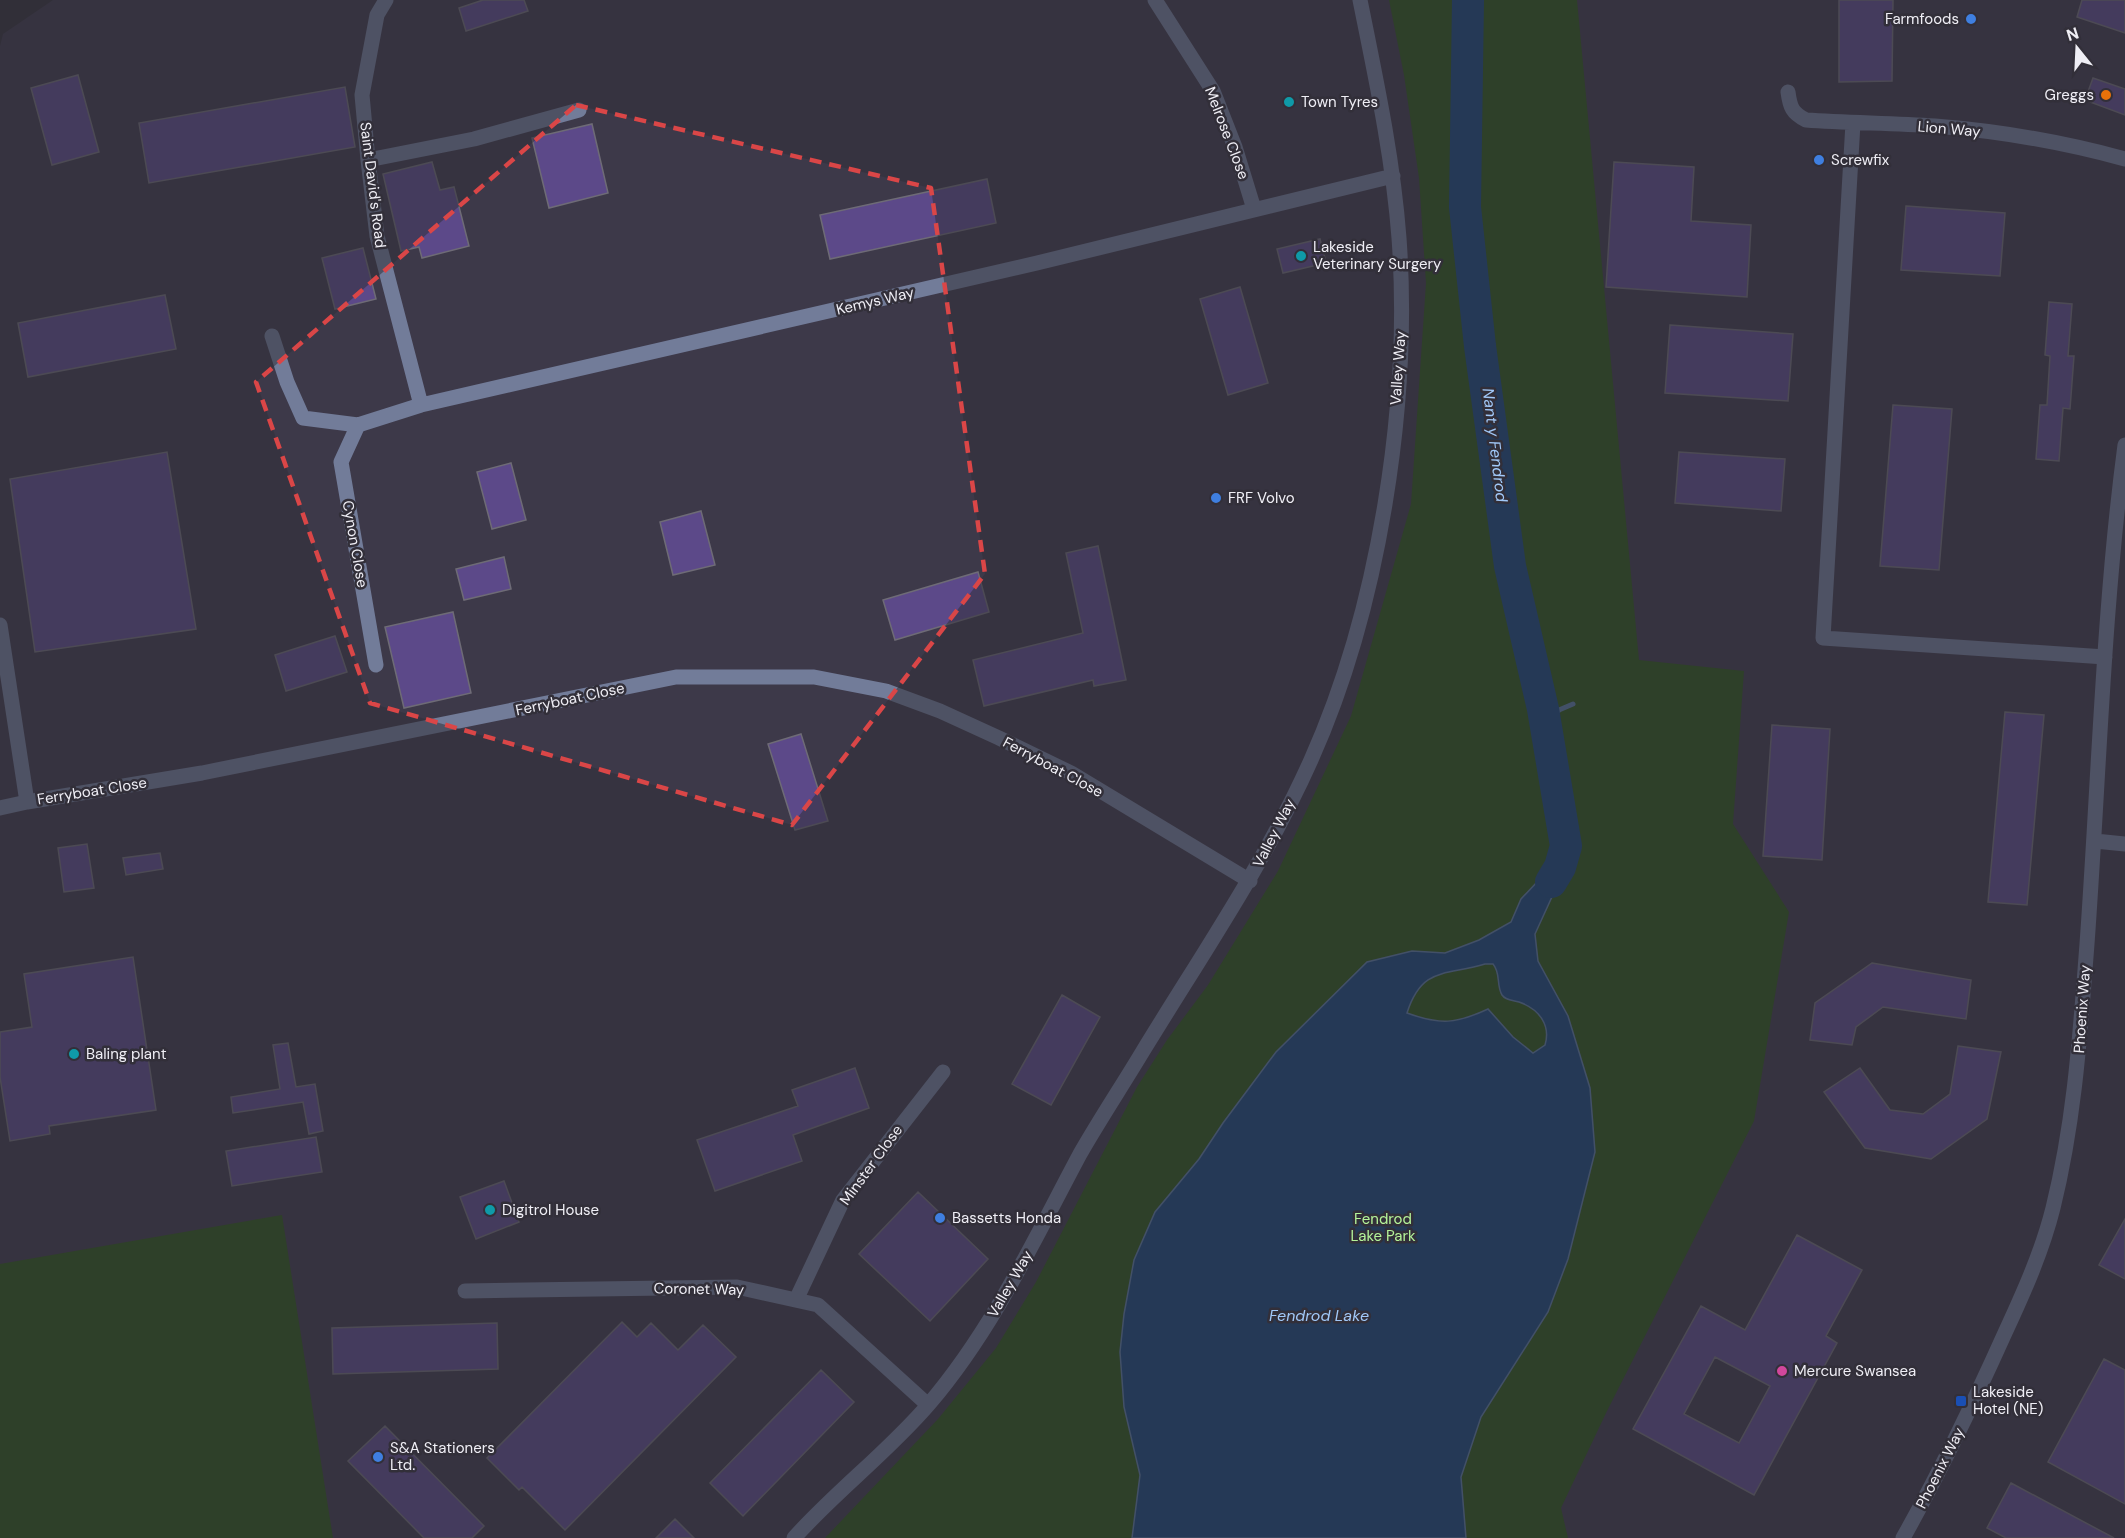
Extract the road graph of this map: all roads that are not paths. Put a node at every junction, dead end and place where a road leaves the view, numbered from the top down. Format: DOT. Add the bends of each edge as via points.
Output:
graph roads {
  1 [pos="386,0"];
  2 [pos="1155,0"];
  3 [pos="1360,0"];
  4 [pos="1788,92"];
  5 [pos="579,110"];
  6 [pos="1852,123"];
  7 [pos="2125,159"];
  8 [pos="368,160"];
  9 [pos="1393,176"];
  10 [pos="1254,209"];
  11 [pos="272,336"];
  12 [pos="421,405"];
  13 [pos="358,425"];
  14 [pos="2125,446"];
  15 [pos="2124,467"];
  16 [pos="0,625"];
  17 [pos="2105,657"];
  18 [pos="376,665"];
  19 [pos="27,802"];
  20 [pos="0,807"];
  21 [pos="2095,841"];
  22 [pos="2125,844"];
  23 [pos="1250,881"];
  24 [pos="943,1072"];
  25 [pos="465,1291"];
  26 [pos="796,1300"];
  27 [pos="928,1405"];
  28 [pos="794,1538"];
  29 [pos="1903,1538"];
  1 -- 8 [label="street, Saint David's Road" via="377,15 362,95"];
  2 -- 10 [label="street, Melrose Close" via="1213,91"];
  3 -- 9 [label="street, Valley Way"];
  4 -- 6 [label="street, Lion Way" via="1790,108 1806,120"];
  5 -- 8 [label="street" via="474,139"];
  6 -- 7 [label="street, Lion Way" via="1935,126 2020,136"];
  6 -- 17 [label="street" via="1823,638"];
  8 -- 12 [label="street, Saint David's Road" via="377,236"];
  9 -- 10 [label="street, Kemys Way"];
  9 -- 23 [label="street, Valley Way" via="1402,301 1400,352 1392,451 1379,530 1339,687 1311,761"];
  10 -- 12 [label="street, Kemys Way" via="1026,266"];
  11 -- 13 [label="street" via="303,418"];
  12 -- 13 [label="street, Kemys Way"];
  13 -- 18 [label="street, Cynon Close" via="341,462"];
  14 -- 15 [label="street, Phoenix Way"];
  15 -- 17 [label="street, Phoenix Way"];
  16 -- 19 [label="street, Ferryboat Close"];
  17 -- 21 [label="street, Phoenix Way"];
  19 -- 20 [label="street"];
  19 -- 23 [label="street, Ferryboat Close" via="248,764 676,677 814,677 886,691 989,733 1071,773"];
  21 -- 22 [label="street"];
  21 -- 29 [label="street, Phoenix Way" via="2074,1109 2052,1211 2029,1279 1980,1388"];
  23 -- 27 [label="street, Valley Way" via="1083,1150 1006,1297"];
  24 -- 26 [label="street, Minster Close" via="843,1200"];
  25 -- 26 [label="street, Coronet Way" via="737,1287"];
  26 -- 27 [label="street, Coronet Way" via="818,1305"];
  27 -- 28 [label="street, Valley Way"];
}
